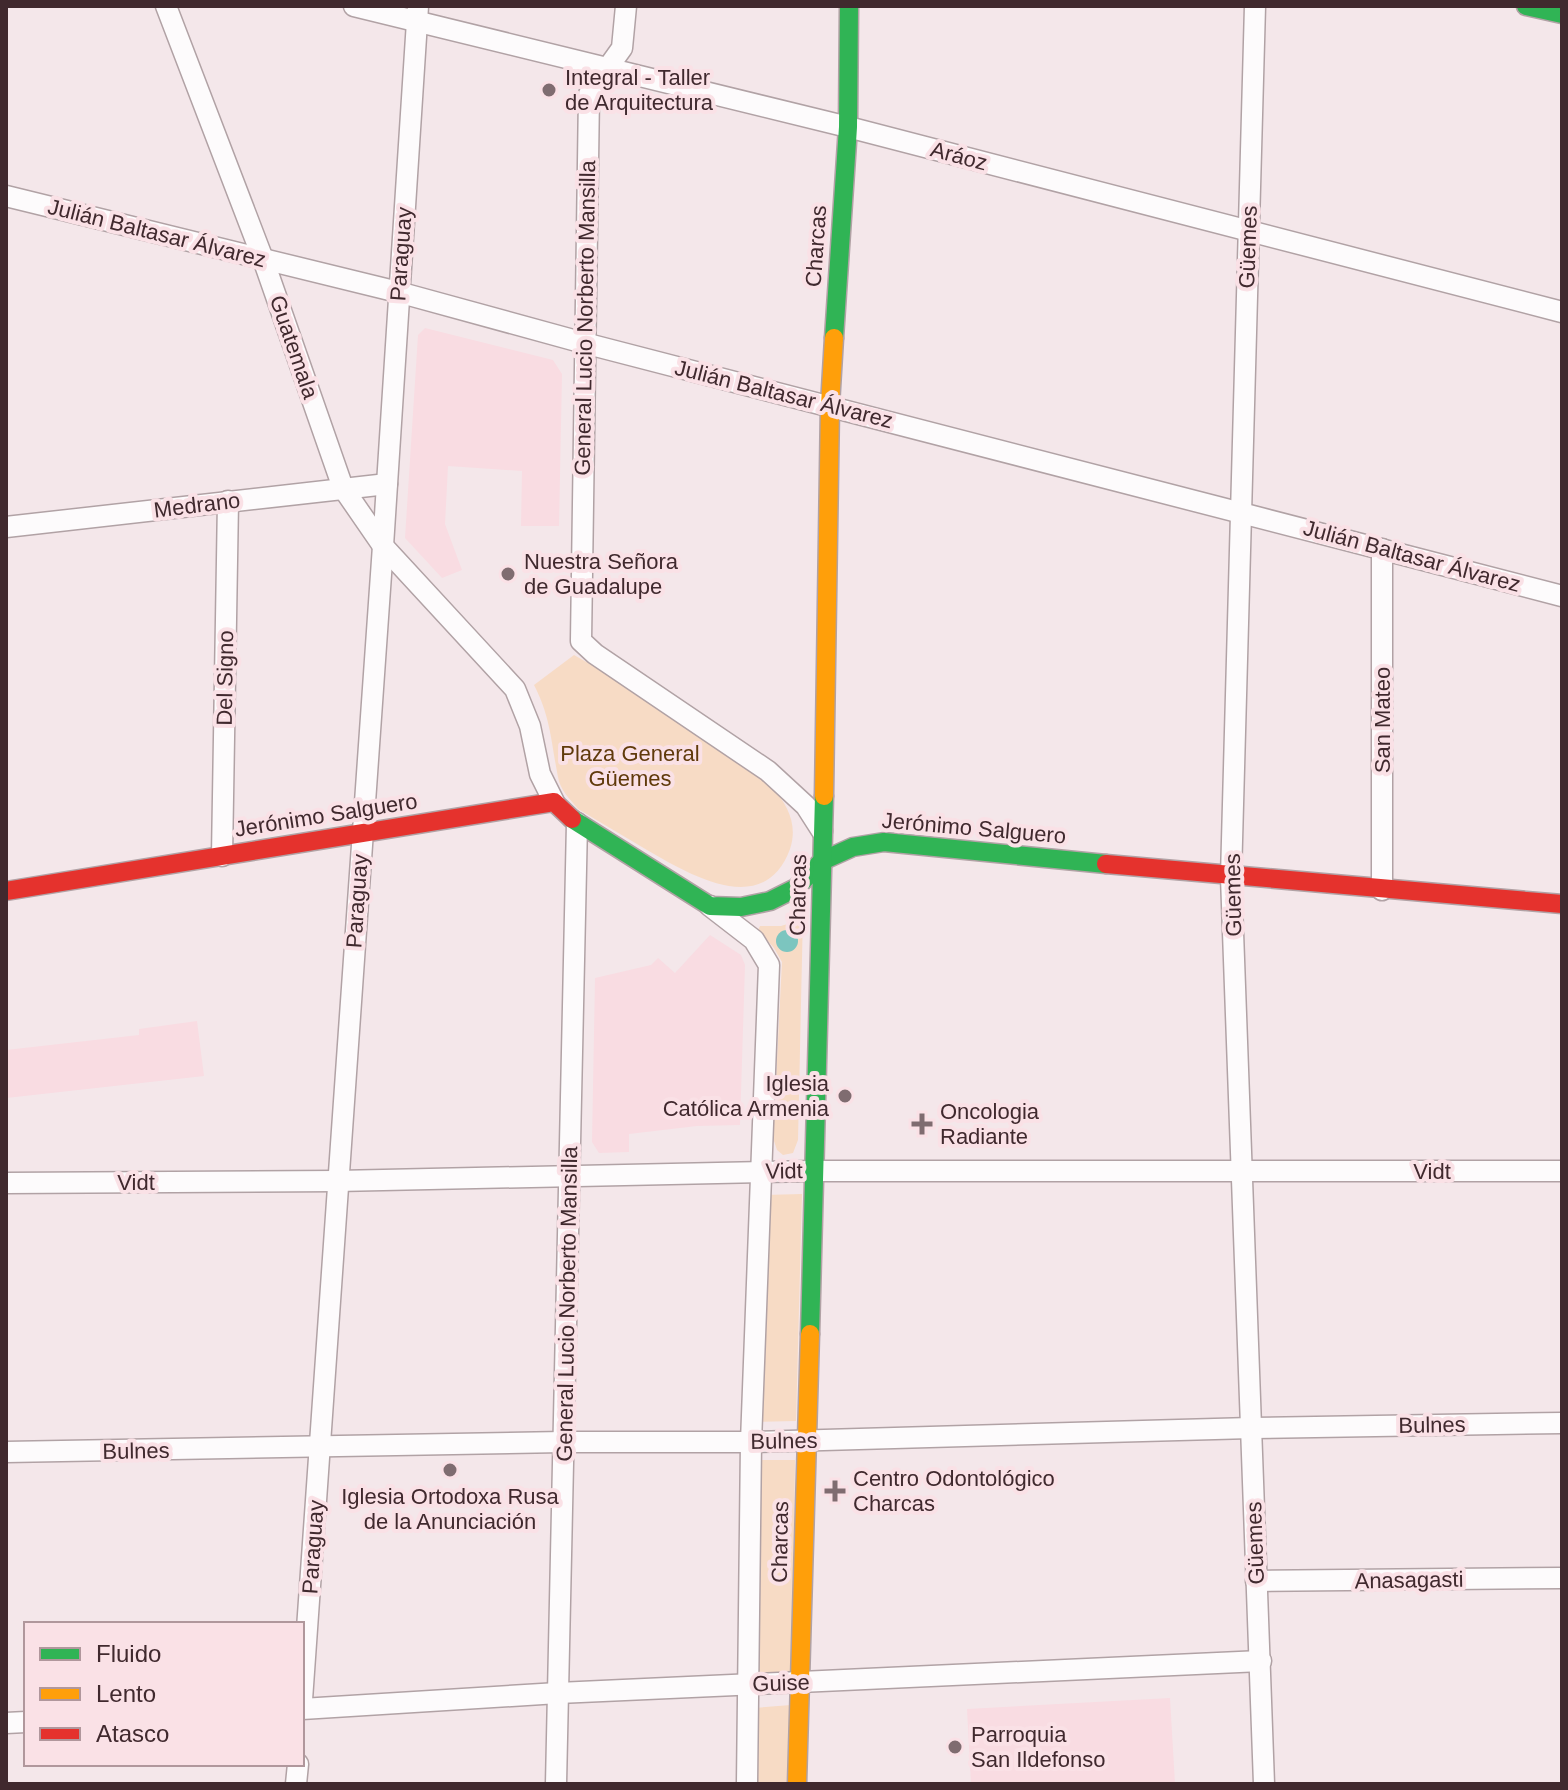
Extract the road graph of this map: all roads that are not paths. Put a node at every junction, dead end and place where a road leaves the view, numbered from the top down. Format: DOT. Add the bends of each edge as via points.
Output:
graph roads {
  1 [pos="166,6"];
  2 [pos="354,6"];
  3 [pos="626,6"];
  4 [pos="849,6"];
  5 [pos="1255,6"];
  6 [pos="1526,6"];
  7 [pos="418,14"];
  8 [pos="1562,14"];
  9 [pos="607,69"];
  10 [pos="848,127"];
  11 [pos="6,196"];
  12 [pos="1248,231"];
  13 [pos="263,259"];
  14 [pos="398,292"];
  15 [pos="1562,312"];
  16 [pos="584,343"];
  17 [pos="830,405"];
  18 [pos="387,484"];
  19 [pos="343,488"];
  20 [pos="228,501"];
  21 [pos="1240,511"];
  22 [pos="6,527"];
  23 [pos="383,546"];
  24 [pos="1382,549"];
  25 [pos="1562,596"];
  26 [pos="554,802"];
  27 [pos="577,823"];
  28 [pos="822,831"];
  29 [pos="362,834"];
  30 [pos="222,856"];
  31 [pos="822,861"];
  32 [pos="1231,877"];
  33 [pos="1382,890"];
  34 [pos="6,891"];
  35 [pos="1562,904"];
  36 [pos="710,906"];
  37 [pos="814,1171"];
  38 [pos="1562,1171"];
  39 [pos="759,1172"];
  40 [pos="1240,1172"];
  41 [pos="570,1176"];
  42 [pos="337,1181"];
  43 [pos="6,1183"];
  44 [pos="1562,1423"];
  45 [pos="1251,1428"];
  46 [pos="806,1441"];
  47 [pos="563,1442"];
  48 [pos="751,1442"];
  49 [pos="320,1448"];
  50 [pos="6,1452"];
  51 [pos="1562,1578"];
  52 [pos="1256,1581"];
  53 [pos="1261,1661"];
  54 [pos="304,1672"];
  55 [pos="800,1683"];
  56 [pos="749,1685"];
  57 [pos="558,1693"];
  58 [pos="304,1709"];
  59 [pos="556,1784"];
  60 [pos="747,1784"];
  61 [pos="797,1784"];
  62 [pos="1264,1784"];
  1 -- 13 [label="street, Guatemala"];
  2 -- 7 [label="street, Aráoz"];
  3 -- 9 [label="street, General Lucio Norberto Mansilla" via="622,48"];
  4 -- 10 [label="street, Charcas"];
  5 -- 12 [label="street, Güemes"];
  6 -- 8 [label="street"];
  7 -- 9 [label="street, Aráoz"];
  7 -- 14 [label="street, Paraguay"];
  9 -- 10 [label="street, Aráoz"];
  9 -- 16 [label="street, General Lucio Norberto Mansilla" via="589,94"];
  10 -- 12 [label="street, Aráoz"];
  10 -- 17 [label="street, Charcas"];
  11 -- 13 [label="street, Julián Baltasar Álvarez"];
  12 -- 15 [label="street, Aráoz"];
  12 -- 21 [label="street, Güemes"];
  13 -- 14 [label="street, Julián Baltasar Álvarez"];
  13 -- 19 [label="street, Guatemala"];
  14 -- 16 [label="street, Julián Baltasar Álvarez"];
  14 -- 18 [label="street, Paraguay"];
  16 -- 17 [label="street, Julián Baltasar Álvarez"];
  16 -- 28 [label="street, General Lucio Norberto Mansilla" via="581,641 768,771 806,806"];
  17 -- 21 [label="street, Julián Baltasar Álvarez"];
  17 -- 28 [label="street, Charcas"];
  18 -- 19 [label="street, Medrano"];
  18 -- 23 [label="street, Paraguay"];
  19 -- 20 [label="street, Medrano"];
  19 -- 23 [label="street, Guatemala"];
  20 -- 22 [label="street, Medrano"];
  20 -- 30 [label="street, Del Signo"];
  21 -- 24 [label="street, Julián Baltasar Álvarez"];
  21 -- 32 [label="street, Güemes"];
  23 -- 26 [label="street" via="515,689 540,774"];
  23 -- 29 [label="street, Paraguay"];
  24 -- 25 [label="street, Julián Baltasar Álvarez"];
  24 -- 33 [label="street, San Mateo"];
  26 -- 27 [label="street"];
  26 -- 29 [label="street, Jerónimo Salguero"];
  27 -- 36 [label="street"];
  27 -- 41 [label="street, General Lucio Norberto Mansilla"];
  28 -- 31 [label="street, Charcas"];
  29 -- 30 [label="street, Jerónimo Salguero"];
  29 -- 42 [label="street, Paraguay"];
  30 -- 34 [label="street, Jerónimo Salguero"];
  31 -- 32 [label="street, Jerónimo Salguero" via="853,847 884,842"];
  31 -- 36 [label="street, Jerónimo Salguero" via="784,895 741,907"];
  31 -- 37 [label="street, Charcas"];
  32 -- 33 [label="street, Jerónimo Salguero"];
  32 -- 40 [label="street, Güemes"];
  33 -- 35 [label="street, Jerónimo Salguero"];
  36 -- 39 [label="street" via="754,940 769,965"];
  37 -- 39 [label="street, Vidt"];
  37 -- 40 [label="street, Vidt"];
  37 -- 46 [label="street, Charcas"];
  38 -- 40 [label="street, Vidt"];
  39 -- 41 [label="street, Vidt"];
  39 -- 48 [label="street"];
  40 -- 45 [label="street, Güemes"];
  41 -- 42 [label="street, Vidt"];
  41 -- 47 [label="street, General Lucio Norberto Mansilla"];
  42 -- 43 [label="street, Vidt"];
  42 -- 49 [label="street, Paraguay"];
  44 -- 45 [label="street, Bulnes"];
  45 -- 46 [label="street, Bulnes"];
  45 -- 52 [label="street, Güemes"];
  46 -- 48 [label="street, Bulnes"];
  46 -- 55 [label="street, Charcas"];
  47 -- 48 [label="street, Bulnes"];
  47 -- 49 [label="street, Bulnes"];
  47 -- 57 [label="street, General Lucio Norberto Mansilla"];
  48 -- 56 [label="street"];
  49 -- 50 [label="street, Bulnes"];
  49 -- 54 [label="street, Paraguay"];
  51 -- 52 [label="street, Anasagasti"];
  52 -- 53 [label="street, Güemes"];
  53 -- 55 [label="street, Guise"];
  53 -- 62 [label="street, Güemes"];
  55 -- 56 [label="street, Guise"];
  55 -- 61 [label="street, Charcas"];
  56 -- 57 [label="street, Guise"];
  56 -- 60 [label="street"];
  57 -- 58 [label="street, Guise"];
  57 -- 59 [label="street, General Lucio Norberto Mansilla"];
}
